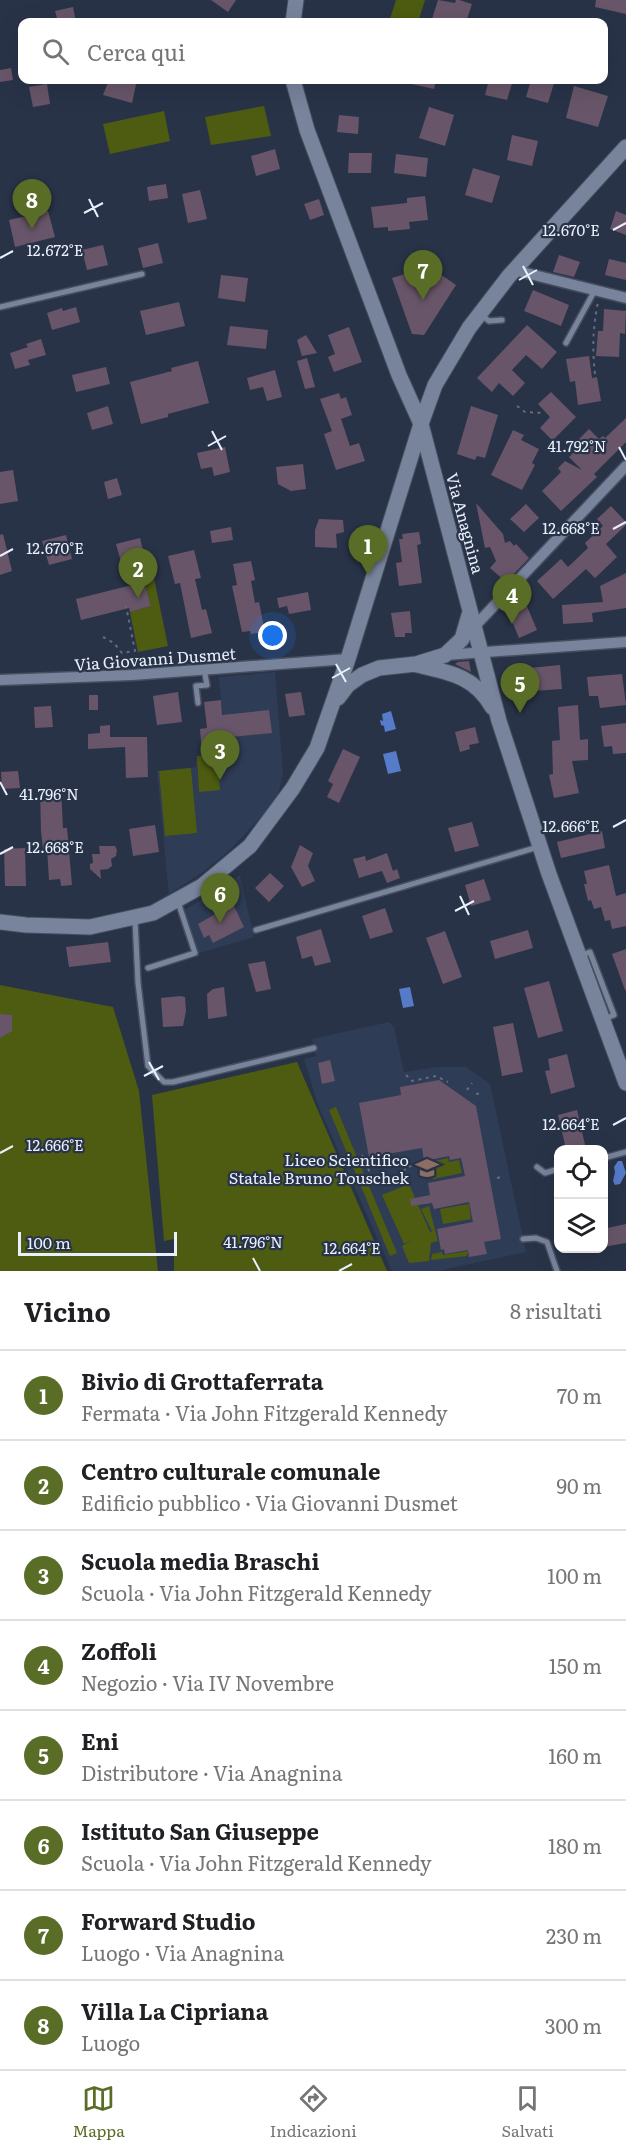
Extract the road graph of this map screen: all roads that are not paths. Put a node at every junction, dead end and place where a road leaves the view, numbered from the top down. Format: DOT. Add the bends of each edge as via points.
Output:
graph roads {
  1 [pos="296,0"];
  2 [pos="293,18"];
  3 [pos="294,84"];
  4 [pos="626,147"];
  5 [pos="514,270"];
  6 [pos="142,274"];
  7 [pos="598,291"];
  8 [pos="626,298"];
  9 [pos="0,307"];
  10 [pos="480,314"];
  11 [pos="502,320"];
  12 [pos="566,343"];
  13 [pos="421,424"];
  14 [pos="410,459"];
  15 [pos="432,465"];
  16 [pos="626,466"];
  17 [pos="470,612"];
  18 [pos="474,627"];
  19 [pos="354,640"];
  20 [pos="626,642"];
  21 [pos="480,652"];
  22 [pos="446,655"];
  23 [pos="348,659"];
  24 [pos="416,664"];
  25 [pos="379,668"];
  26 [pos="204,669"];
  27 [pos="0,680"];
  28 [pos="198,703"];
  29 [pos="332,707"];
  30 [pos="499,721"];
  31 [pos="540,847"];
  32 [pos="177,901"];
  33 [pos="134,917"];
  34 [pos="0,922"];
  35 [pos="256,930"];
  36 [pos="148,968"];
  37 [pos="314,1048"];
  38 [pos="626,1083"];
  39 [pos="626,1152"];
  40 [pos="608,1157"];
  41 [pos="537,1167"];
  42 [pos="554,1170"];
  43 [pos="523,1239"];
  44 [pos="557,1271"];
  1 -- 2 [label="main road"];
  3 -- 13 [label="main road, Via Anagnina" via="307,130"];
  4 -- 5 [label="main road"];
  5 -- 7 [label="street"];
  5 -- 10 [label="main road"];
  6 -- 9 [label="lane"];
  7 -- 8 [label="street"];
  7 -- 12 [label="lane"];
  10 -- 11 [label="lane" via="489,321"];
  10 -- 13 [label="main road" via="435,385"];
  13 -- 14 [label="main road"];
  13 -- 15 [label="main road, Via Anagnina"];
  14 -- 15 [label="main road" via="421,456"];
  14 -- 19 [label="main road"];
  15 -- 17 [label="main road, Via Anagnina"];
  16 -- 18 [label="street"];
  17 -- 18 [label="main road, Via Anagnina"];
  17 -- 22 [label="main road" via="462,639"];
  18 -- 21 [label="main road, Via Anagnina"];
  19 -- 23 [label="main road"];
  19 -- 25 [label="main road" via="365,663"];
  20 -- 21 [label="street"];
  21 -- 22 [label="street"];
  21 -- 30 [label="main road, Via Anagnina"];
  22 -- 24 [label="main road"];
  23 -- 26 [label="street, Via Giovanni Dusmet"];
  23 -- 29 [label="main road"];
  24 -- 25 [label="main road"];
  24 -- 30 [label="main road" via="455,673 475,686"];
  25 -- 29 [label="main road" via="348,685"];
  26 -- 27 [label="street, Via Giovanni Dusmet"];
  26 -- 28 [label="lane" via="207,685 196,686"];
  29 -- 32 [label="main road" via="316,748 293,788 250,846 202,886"];
  30 -- 31 [label="main road, Via Anagnina"];
  31 -- 35 [label="lane"];
  31 -- 38 [label="main road, Via Anagnina"];
  32 -- 33 [label="main road"];
  32 -- 36 [label="lane" via="195,953"];
  33 -- 34 [label="main road" via="90,927"];
  33 -- 37 [label="lane" via="148,1066 164,1082"];
  39 -- 40 [label="lane"];
  41 -- 42 [label="lane" via="545,1173"];
  43 -- 44 [label="lane" via="547,1242"];
}
